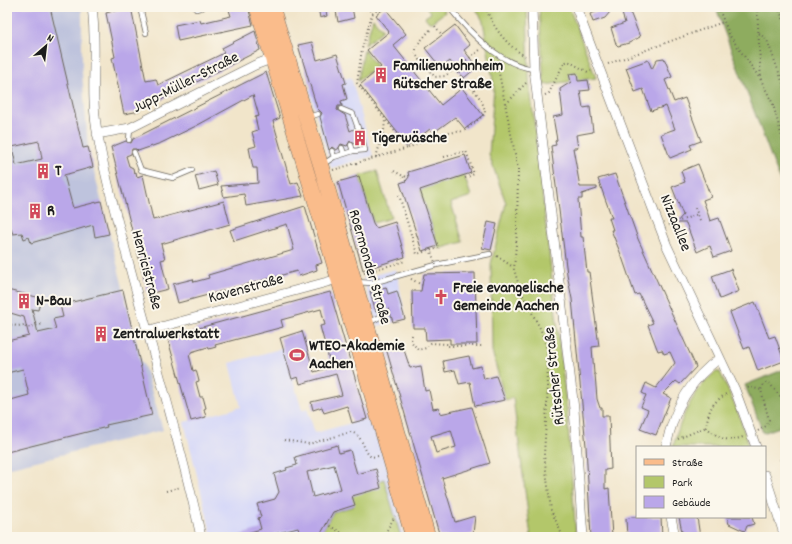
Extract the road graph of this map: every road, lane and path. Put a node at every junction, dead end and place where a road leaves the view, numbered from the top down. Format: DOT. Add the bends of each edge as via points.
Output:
graph roads {
  1 [pos="92,7"];
  2 [pos="140,7"];
  3 [pos="203,7"];
  4 [pos="257,7"];
  5 [pos="272,7"];
  6 [pos="368,7"];
  7 [pos="381,7"];
  8 [pos="449,7"];
  9 [pos="485,7"];
  10 [pos="532,7"];
  11 [pos="576,7"];
  12 [pos="718,7"];
  13 [pos="757,7"];
  14 [pos="778,7"];
  15 [pos="196,9"];
  16 [pos="372,14"];
  17 [pos="723,22"];
  18 [pos="785,23"];
  19 [pos="435,26"];
  20 [pos="430,30"];
  21 [pos="146,33"];
  22 [pos="759,33"];
  23 [pos="442,35"];
  24 [pos="486,45"];
  25 [pos="287,54"];
  26 [pos="272,58"];
  27 [pos="497,62"];
  28 [pos="534,66"];
  29 [pos="600,68"];
  30 [pos="455,70"];
  31 [pos="761,80"];
  32 [pos="536,82"];
  33 [pos="785,89"];
  34 [pos="537,97"];
  35 [pos="506,104"];
  36 [pos="341,110"];
  37 [pos="385,120"];
  38 [pos="130,128"];
  39 [pos="358,128"];
  40 [pos="97,134"];
  41 [pos="129,140"];
  42 [pos="351,145"];
  43 [pos="364,147"];
  44 [pos="342,148"];
  45 [pos="408,148"];
  46 [pos="332,151"];
  47 [pos="353,151"];
  48 [pos="134,152"];
  49 [pos="344,154"];
  50 [pos="334,157"];
  51 [pos="376,157"];
  52 [pos="444,157"];
  53 [pos="785,160"];
  54 [pos="321,166"];
  55 [pos="340,168"];
  56 [pos="192,170"];
  57 [pos="394,172"];
  58 [pos="404,176"];
  59 [pos="409,177"];
  60 [pos="465,178"];
  61 [pos="406,181"];
  62 [pos="399,195"];
  63 [pos="695,208"];
  64 [pos="698,214"];
  65 [pos="700,220"];
  66 [pos="669,225"];
  67 [pos="439,248"];
  68 [pos="430,249"];
  69 [pos="490,254"];
  70 [pos="405,261"];
  71 [pos="436,266"];
  72 [pos="514,267"];
  73 [pos="349,279"];
  74 [pos="372,283"];
  75 [pos="374,290"];
  76 [pos="381,311"];
  77 [pos="7,324"];
  78 [pos="43,324"];
  79 [pos="367,324"];
  80 [pos="146,331"];
  81 [pos="412,335"];
  82 [pos="482,346"];
  83 [pos="720,358"];
  84 [pos="744,389"];
  85 [pos="761,390"];
  86 [pos="726,394"];
  87 [pos="785,402"];
  88 [pos="706,427"];
  89 [pos="756,432"];
  90 [pos="284,440"];
  91 [pos="666,445"];
  92 [pos="756,446"];
  93 [pos="389,454"];
  94 [pos="780,459"];
  95 [pos="785,465"];
  96 [pos="766,478"];
  97 [pos="178,488"];
  98 [pos="166,491"];
  99 [pos="403,503"];
  100 [pos="671,518"];
  101 [pos="326,524"];
  102 [pos="344,534"];
  103 [pos="201,537"];
  104 [pos="334,537"];
  105 [pos="349,537"];
  106 [pos="383,537"];
  107 [pos="413,537"];
  108 [pos="428,537"];
  109 [pos="563,537"];
  110 [pos="583,537"];
  111 [pos="675,537"];
  112 [pos="785,537"];
  1 -- 40 [label="street, Henricistraße" via="93,97"];
  2 -- 21 [label="lane"];
  3 -- 15 [label="lane"];
  4 -- 26 [label="main road, Roermonder Straße"];
  5 -- 25 [label="main road, Roermonder Straße"];
  6 -- 16 [label="path"];
  7 -- 16 [label="path"];
  8 -- 24 [label="lane"];
  9 -- 28 [label="path" via="494,27 504,40"];
  10 -- 28 [label="street, Rütscher Straße"];
  11 -- 29 [label="street, Nizzaallee"];
  12 -- 17 [label="path"];
  13 -- 22 [label="path"];
  14 -- 18 [label="path"];
  16 -- 37 [label="path" via="362,49 357,83"];
  17 -- 29 [label="path"];
  17 -- 31 [label="path"];
  19 -- 23 [label="path"];
  20 -- 30 [label="path" via="417,45 415,54 434,77 445,76"];
  22 -- 31 [label="path"];
  22 -- 33 [label="path" via="767,40"];
  24 -- 28 [label="lane" via="512,64 520,67"];
  24 -- 30 [label="path"];
  25 -- 26 [label="street, Jupp-Müller-Straße"];
  25 -- 54 [label="main road, Roermonder Straße" via="313,116"];
  26 -- 38 [label="street, Jupp-Müller-Straße"];
  26 -- 73 [label="main road, Roermonder Straße"];
  27 -- 35 [label="path"];
  28 -- 32 [label="street, Rütscher Straße"];
  29 -- 34 [label="path" via="588,72 568,62 564,63 549,93"];
  29 -- 83 [label="street, Nizzaallee" via="667,246"];
  30 -- 45 [label="path" via="481,98 486,114 464,131 438,134"];
  31 -- 53 [label="path" via="773,104 783,141"];
  32 -- 34 [label="street, Rütscher Straße"];
  32 -- 35 [label="path" via="527,83"];
  34 -- 110 [label="street, Rütscher Straße" via="574,408"];
  35 -- 72 [label="path" via="518,169"];
  36 -- 39 [label="lane" via="353,114"];
  37 -- 45 [label="path"];
  37 -- 51 [label="path"];
  38 -- 40 [label="street, Jupp-Müller-Straße"];
  38 -- 41 [label="lane"];
  40 -- 80 [label="street, Henricistraße" via="104,171"];
  42 -- 47 [label="lane"];
  43 -- 47 [label="lane" via="365,150"];
  44 -- 49 [label="lane"];
  45 -- 51 [label="path"];
  46 -- 50 [label="lane"];
  47 -- 49 [label="lane"];
  48 -- 56 [label="lane" via="141,170 172,178"];
  49 -- 50 [label="lane"];
  50 -- 54 [label="lane"];
  51 -- 55 [label="path"];
  52 -- 60 [label="path" via="466,151 474,174"];
  54 -- 73 [label="main road, Roermonder Straße"];
  57 -- 58 [label="path"];
  58 -- 59 [label="path"];
  58 -- 61 [label="path"];
  62 -- 67 [label="path" via="418,254"];
  63 -- 64 [label="path"];
  64 -- 65 [label="path"];
  64 -- 66 [label="path"];
  68 -- 71 [label="path, bridge"];
  69 -- 71 [label="lane"];
  69 -- 72 [label="path" via="498,256"];
  70 -- 73 [label="path"];
  71 -- 74 [label="lane"];
  72 -- 109 [label="path" via="516,280 541,330 547,350 548,386 544,455 551,510"];
  73 -- 74 [label="lane"];
  73 -- 79 [label="main road, Roermonder Straße"];
  73 -- 80 [label="street, Kavenstraße"];
  73 -- 93 [label="main road, Roermonder Straße"];
  74 -- 75 [label="lane"];
  76 -- 79 [label="lane" via="382,316"];
  77 -- 78 [label="path" via="25,324 26,328"];
  79 -- 108 [label="main road, Roermonder Straße"];
  80 -- 103 [label="street, Henricistraße" via="187,472"];
  81 -- 82 [label="path" via="411,341 418,350 431,344"];
  83 -- 89 [label="street, Nizzaallee"];
  83 -- 91 [label="street" via="702,373 688,390 677,411"];
  84 -- 85 [label="path"];
  85 -- 87 [label="path" via="764,383 769,383"];
  85 -- 89 [label="path" via="769,420"];
  86 -- 88 [label="path" via="715,401 709,411"];
  88 -- 89 [label="path" via="718,437 733,441"];
  88 -- 91 [label="path"];
  89 -- 92 [label="street, Nizzaallee"];
  90 -- 93 [label="path" via="309,444 351,432 360,437 371,457"];
  93 -- 99 [label="main road, Roermonder Straße"];
  94 -- 95 [label="path"];
  96 -- 112 [label="street"];
  97 -- 98 [label="path"];
  99 -- 106 [label="path"];
  99 -- 107 [label="main road, Roermonder Straße"];
  100 -- 111 [label="street"];
  101 -- 102 [label="path"];
  102 -- 104 [label="path"];
  102 -- 105 [label="path"];
}
